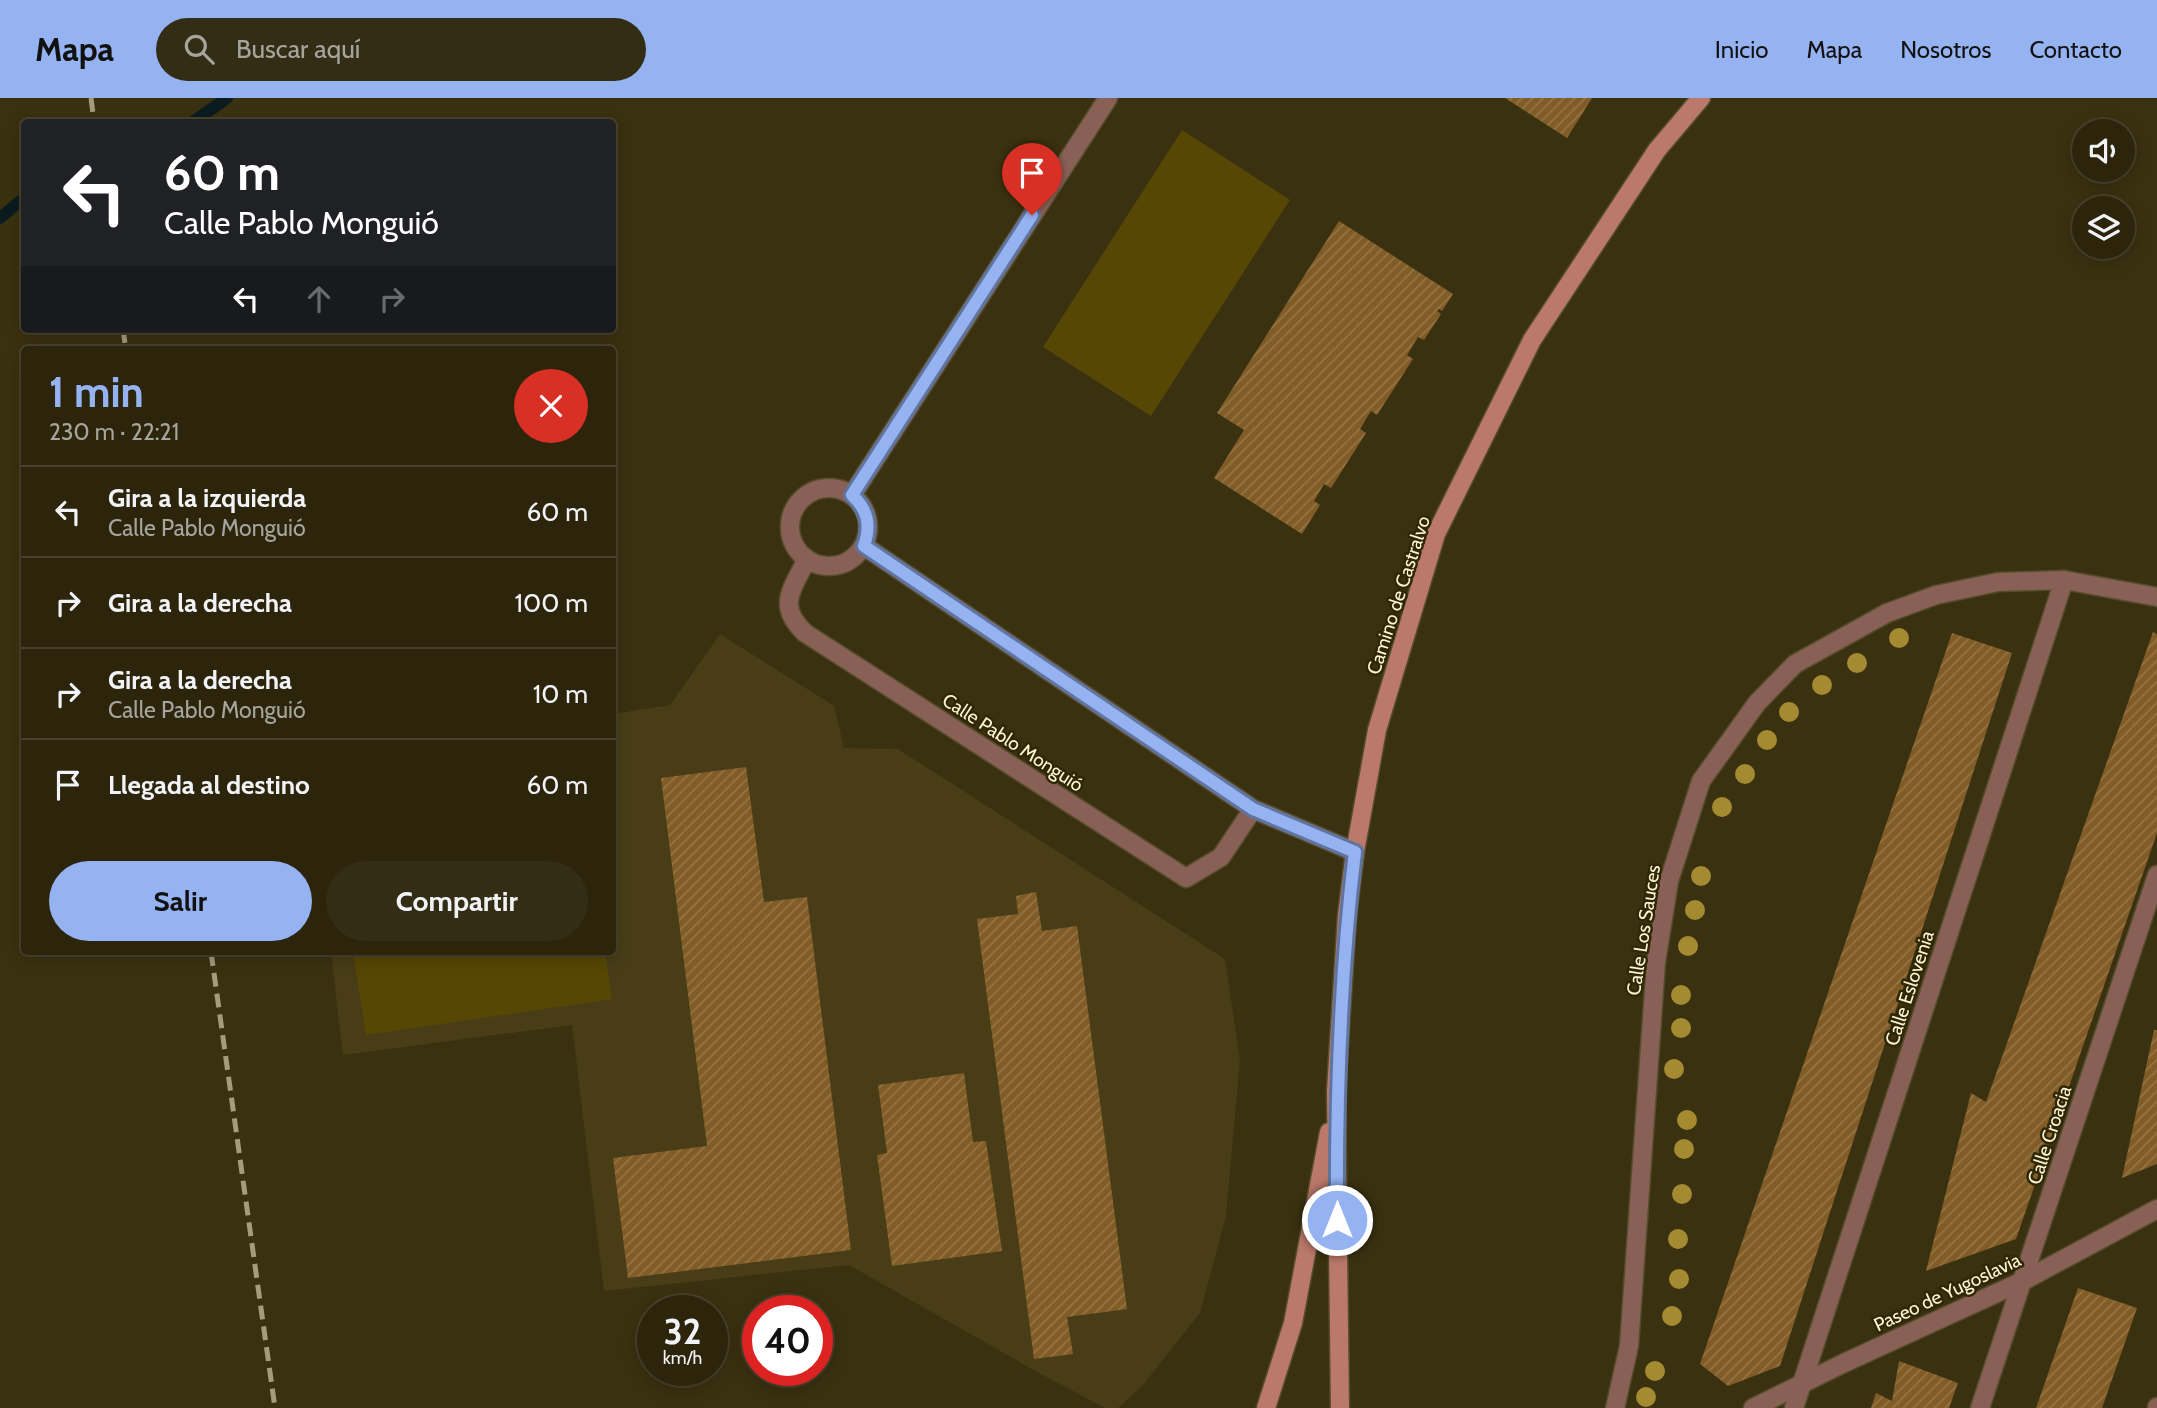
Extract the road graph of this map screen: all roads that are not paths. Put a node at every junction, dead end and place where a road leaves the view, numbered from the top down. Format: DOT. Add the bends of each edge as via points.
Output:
graph roads {
  1 [pos="1108,98"];
  2 [pos="1701,98"];
  3 [pos="852,495"];
  4 [pos="864,546"];
  5 [pos="807,559"];
  6 [pos="2064,580"];
  7 [pos="2157,597"];
  8 [pos="1253,809"];
  9 [pos="1355,852"];
  10 [pos="2157,875"];
  11 [pos="1336,1091"];
  12 [pos="2157,1209"];
  13 [pos="2023,1281"];
  14 [pos="1801,1384"];
  15 [pos="1266,1408"];
  16 [pos="1340,1408"];
  17 [pos="1615,1408"];
  18 [pos="1753,1408"];
  19 [pos="1794,1408"];
  20 [pos="1980,1408"];
  1 -- 3 [label="street"];
  2 -- 9 [label="street, Camino de Castralvo" via="1657,150 1531,340 1436,534 1377,730"];
  3 -- 4 [label="street" via="866,512"];
  3 -- 5 [label="street" via="839,489 813,491 793,510 791,537"];
  4 -- 5 [label="street" via="844,563 832,566"];
  4 -- 8 [label="street"];
  5 -- 8 [label="street, Calle Pablo Monguió" via="790,592 788,608 805,633 1186,878 1221,857"];
  6 -- 7 [label="street, Calle Los Sauces"];
  6 -- 14 [label="street, Calle Eslovenia"];
  6 -- 17 [label="street, Calle Los Sauces" via="1998,582 1936,595 1887,612 1795,664 1701,781 1668,881 1656,962 1629,1346"];
  8 -- 9 [label="street"];
  9 -- 11 [label="street, Camino de Castralvo"];
  10 -- 13 [label="street, Calle Croacia"];
  11 -- 15 [label="street, Camino de Castralvo" via="1293,1324"];
  11 -- 16 [label="street, Camino de Castralvo"];
  12 -- 13 [label="street, Paseo de Yugoslavia"];
  13 -- 14 [label="street, Paseo de Yugoslavia"];
  13 -- 20 [label="street, Calle Croacia"];
  14 -- 18 [label="street, Paseo de Yugoslavia"];
  14 -- 19 [label="street, Calle Eslovenia"];
}
